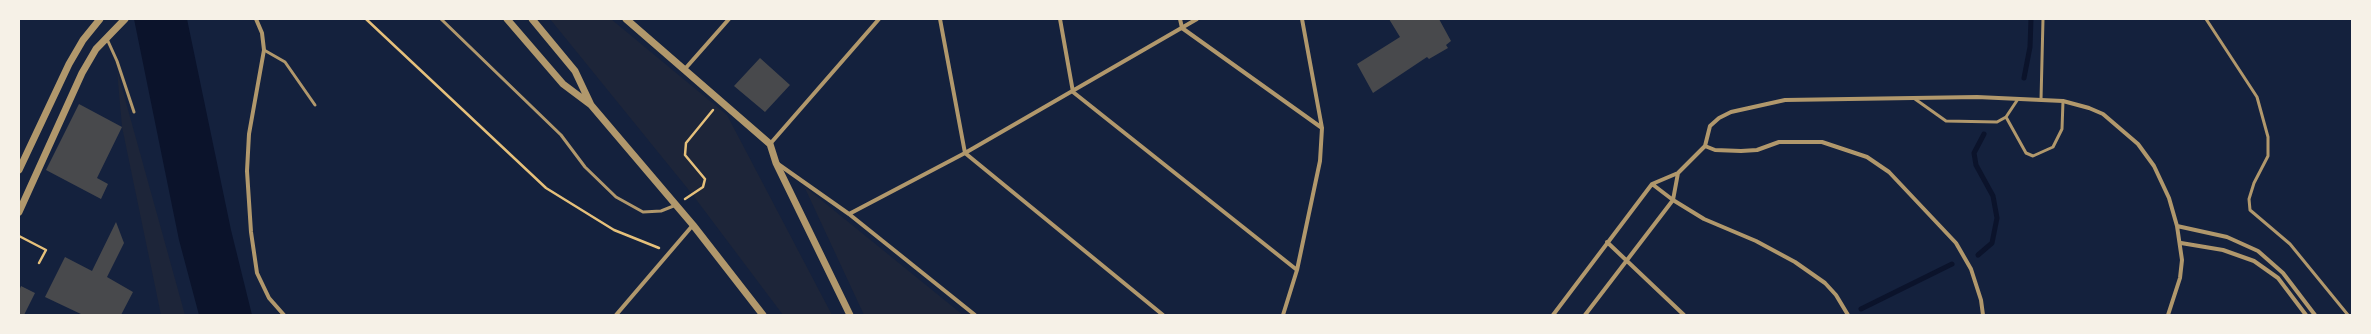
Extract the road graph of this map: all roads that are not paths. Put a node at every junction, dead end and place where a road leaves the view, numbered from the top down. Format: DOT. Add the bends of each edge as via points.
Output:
graph roads {
  1 [pos="100,19"];
  2 [pos="125,19"];
  3 [pos="256,19"];
  4 [pos="441,19"];
  5 [pos="507,19"];
  6 [pos="532,19"];
  7 [pos="626,19"];
  8 [pos="729,19"];
  9 [pos="879,19"];
  10 [pos="940,19"];
  11 [pos="1060,19"];
  12 [pos="1180,19"];
  13 [pos="1197,19"];
  14 [pos="1302,19"];
  15 [pos="2043,19"];
  16 [pos="2206,19"];
  17 [pos="1182,28"];
  18 [pos="107,37"];
  19 [pos="264,50"];
  20 [pos="684,70"];
  21 [pos="1073,92"];
  22 [pos="1913,98"];
  23 [pos="2018,98"];
  24 [pos="2041,100"];
  25 [pos="2063,101"];
  26 [pos="315,105"];
  27 [pos="591,105"];
  28 [pos="134,112"];
  29 [pos="2006,117"];
  30 [pos="1322,128"];
  31 [pos="770,144"];
  32 [pos="1705,146"];
  33 [pos="965,153"];
  34 [pos="776,163"];
  35 [pos="19,170"];
  36 [pos="1678,173"];
  37 [pos="1652,184"];
  38 [pos="1673,200"];
  39 [pos="676,205"];
  40 [pos="19,212"];
  41 [pos="849,214"];
  42 [pos="693,225"];
  43 [pos="2178,226"];
  44 [pos="1607,242"];
  45 [pos="2181,243"];
  46 [pos="1626,260"];
  47 [pos="1297,270"];
  48 [pos="617,314"];
  49 [pos="761,314"];
  50 [pos="284,315"];
  51 [pos="850,315"];
  52 [pos="975,315"];
  53 [pos="1163,315"];
  54 [pos="1283,315"];
  55 [pos="1553,315"];
  56 [pos="1585,315"];
  57 [pos="1684,315"];
  58 [pos="1848,315"];
  59 [pos="1983,315"];
  60 [pos="2168,315"];
  61 [pos="2306,315"];
  62 [pos="2315,315"];
  63 [pos="2348,315"];
  1 -- 35 [label="street" via="83,40 69,64"];
  2 -- 18 [label="street"];
  3 -- 19 [label="street" via="262,33"];
  4 -- 39 [label="lane" via="562,135 586,167 616,197 643,212 661,211"];
  5 -- 27 [label="street" via="563,84"];
  6 -- 27 [label="street" via="575,70"];
  7 -- 20 [label="street"];
  8 -- 20 [label="street"];
  9 -- 31 [label="street"];
  10 -- 33 [label="street"];
  11 -- 21 [label="street"];
  12 -- 17 [label="street"];
  13 -- 17 [label="street"];
  14 -- 30 [label="street"];
  15 -- 24 [label="lane"];
  16 -- 63 [label="lane" via="2257,96 2268,137 2268,156 2254,183 2249,199 2250,210 2290,244"];
  17 -- 21 [label="street"];
  17 -- 30 [label="street"];
  18 -- 28 [label="lane"];
  18 -- 40 [label="street" via="82,73"];
  19 -- 26 [label="lane" via="285,62"];
  19 -- 50 [label="street" via="249,134 247,171 251,232 257,273 269,298"];
  20 -- 31 [label="street"];
  21 -- 33 [label="street"];
  21 -- 47 [label="street"];
  22 -- 23 [label="street"];
  22 -- 29 [label="lane" via="1946,121 1997,122"];
  22 -- 32 [label="street" via="1791,100 1758,105 1719,118 1710,126"];
  23 -- 24 [label="street"];
  23 -- 29 [label="lane"];
  24 -- 25 [label="street"];
  25 -- 29 [label="lane" via="2062,129 2053,147 2033,156 2026,153"];
  25 -- 43 [label="street" via="2103,114 2138,144 2154,166 2169,198"];
  27 -- 39 [label="street"];
  30 -- 47 [label="street" via="1320,161"];
  31 -- 34 [label="street"];
  32 -- 36 [label="street"];
  32 -- 59 [label="street" via="1715,150 1741,151 1757,150 1779,142 1822,142 1867,156 1889,172 1956,243 1971,269"];
  33 -- 41 [label="street"];
  33 -- 53 [label="street"];
  34 -- 41 [label="street"];
  34 -- 51 [label="street"];
  36 -- 37 [label="street"];
  36 -- 38 [label="street"];
  37 -- 38 [label="street"];
  37 -- 44 [label="street"];
  38 -- 46 [label="street"];
  38 -- 58 [label="street" via="1704,219 1756,241 1795,262 1825,283"];
  39 -- 42 [label="street"];
  41 -- 52 [label="street"];
  42 -- 48 [label="street"];
  42 -- 49 [label="street"];
  43 -- 45 [label="street"];
  43 -- 62 [label="street" via="2227,237 2258,251 2283,273"];
  44 -- 46 [label="street"];
  44 -- 55 [label="street"];
  45 -- 60 [label="street" via="2180,278"];
  45 -- 61 [label="street" via="2223,250 2254,261 2278,278"];
  46 -- 56 [label="street"];
  46 -- 57 [label="street"];
  47 -- 54 [label="street"];
}
